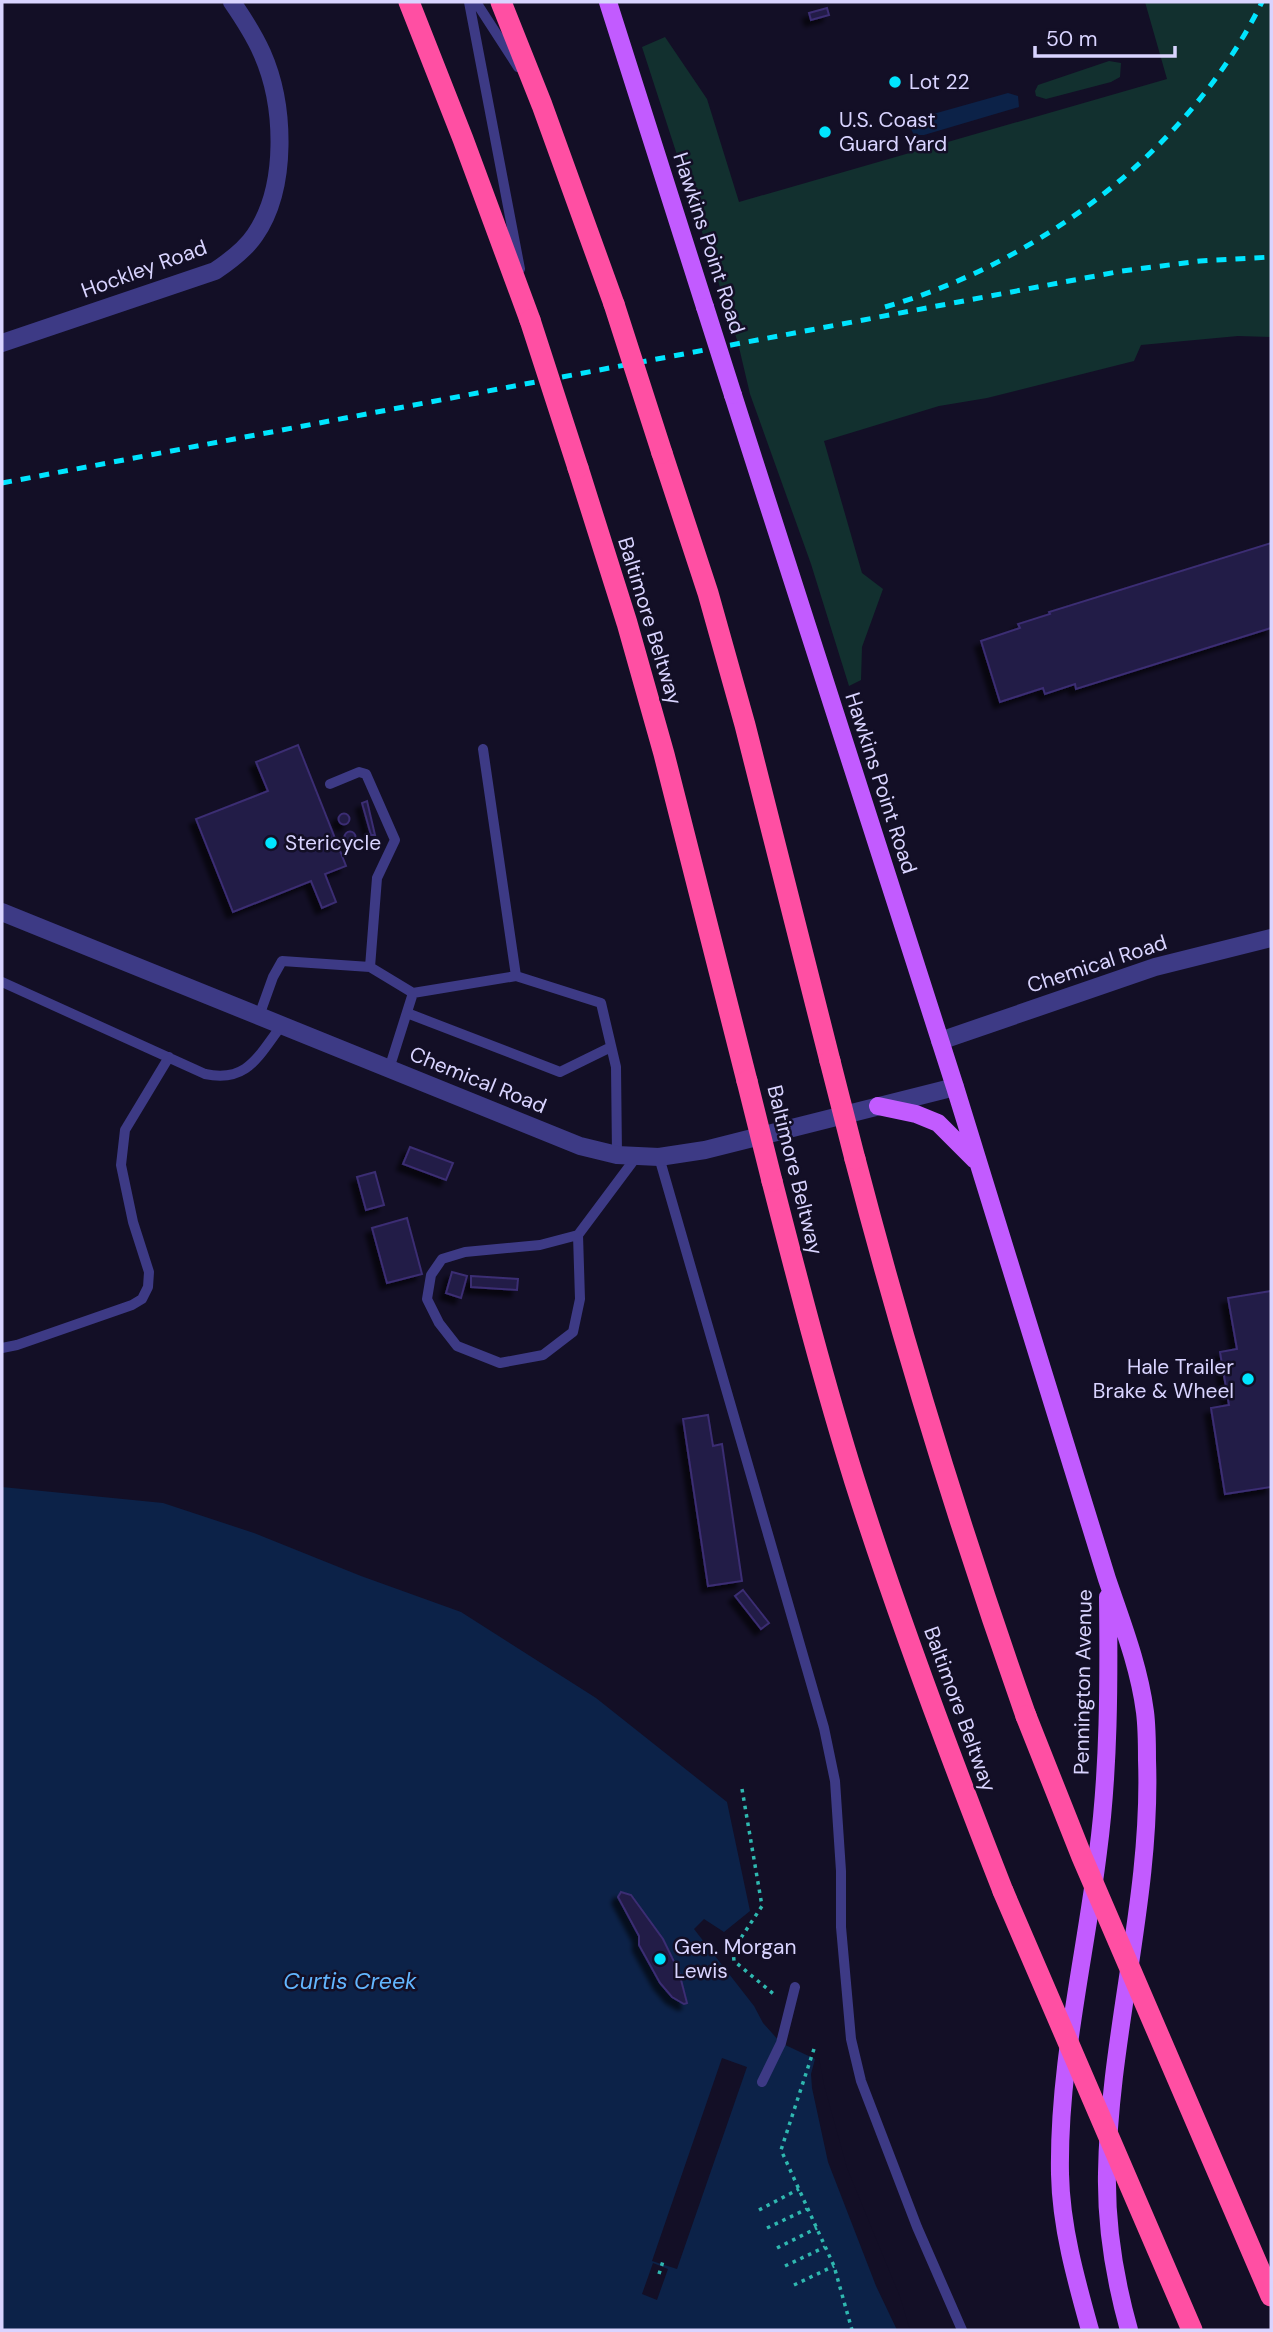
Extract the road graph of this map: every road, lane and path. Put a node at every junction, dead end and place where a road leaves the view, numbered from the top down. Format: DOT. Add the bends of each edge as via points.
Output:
graph roads {
  1 [pos="232,2"];
  2 [pos="409,2"];
  3 [pos="469,2"];
  4 [pos="476,2"];
  5 [pos="501,2"];
  6 [pos="608,2"];
  7 [pos="542,105"];
  8 [pos="530,320"];
  9 [pos="2,343"];
  10 [pos="483,749"];
  11 [pos="330,784"];
  12 [pos="2,912"];
  13 [pos="1271,938"];
  14 [pos="370,967"];
  15 [pos="516,976"];
  16 [pos="2,982"];
  17 [pos="413,993"];
  18 [pos="407,1013"];
  19 [pos="259,1016"];
  20 [pos="282,1025"];
  21 [pos="940,1041"];
  22 [pos="611,1047"];
  23 [pos="169,1057"];
  24 [pos="389,1069"];
  25 [pos="955,1087"];
  26 [pos="878,1106"];
  27 [pos="617,1154"];
  28 [pos="637,1156"];
  29 [pos="659,1157"];
  30 [pos="978,1163"];
  31 [pos="578,1235"];
  32 [pos="2,1348"];
  33 [pos="1107,1579"];
  34 [pos="742,1789"];
  35 [pos="795,1987"];
  36 [pos="776,1996"];
  37 [pos="814,2049"];
  38 [pos="762,2082"];
  39 [pos="799,2189"];
  40 [pos="807,2209"];
  41 [pos="759,2210"];
  42 [pos="768,2228"];
  43 [pos="817,2228"];
  44 [pos="825,2247"];
  45 [pos="776,2248"];
  46 [pos="664,2258"];
  47 [pos="785,2266"];
  48 [pos="834,2266"];
  49 [pos="659,2274"];
  50 [pos="794,2285"];
  51 [pos="1271,2296"];
  52 [pos="852,2330"];
  53 [pos="962,2330"];
  54 [pos="1090,2330"];
  55 [pos="1129,2330"];
  56 [pos="1192,2330"];
  1 -- 9 [label="street, Hockley Road" via="263,54 281,135 270,207 255,235 215,271"];
  2 -- 8 [label="highway, Baltimore Beltway"];
  3 -- 8 [label="lane"];
  4 -- 7 [label="lane"];
  5 -- 7 [label="highway"];
  6 -- 21 [label="main road, Hawkins Point Road, bridge"];
  7 -- 51 [label="highway, bridge" via="614,304 708,593 746,724 892,1301 986,1606 1082,1857"];
  8 -- 56 [label="highway, Baltimore Beltway, bridge" via="627,623 810,1325 905,1633 1003,1891"];
  10 -- 15 [label="lane"];
  11 -- 14 [label="lane" via="359,772 366,774 395,840 377,878"];
  12 -- 19 [label="street, Chemical Road"];
  13 -- 21 [label="street, Chemical Road" via="1155,967"];
  14 -- 17 [label="lane"];
  14 -- 19 [label="lane" via="282,961"];
  15 -- 17 [label="lane"];
  15 -- 22 [label="lane" via="601,1003"];
  16 -- 23 [label="lane"];
  17 -- 18 [label="lane"];
  18 -- 22 [label="lane" via="560,1072"];
  18 -- 24 [label="lane"];
  19 -- 20 [label="street, Chemical Road"];
  20 -- 23 [label="lane" via="253,1063 223,1078"];
  20 -- 24 [label="street, Chemical Road"];
  21 -- 25 [label="main road, Hawkins Point Road"];
  22 -- 27 [label="lane" via="616,1066"];
  23 -- 32 [label="lane" via="125,1130 121,1165 149,1272 142,1299"];
  24 -- 27 [label="street, Chemical Road" via="580,1146"];
  25 -- 26 [label="street, Chemical Road"];
  25 -- 30 [label="main road, Hawkins Point Road"];
  26 -- 29 [label="street, Chemical Road" via="705,1150"];
  26 -- 30 [label="main road" via="938,1123"];
  27 -- 28 [label="street, Chemical Road"];
  28 -- 29 [label="street, Chemical Road"];
  28 -- 31 [label="lane"];
  29 -- 53 [label="lane" via="824,1728 835,1781 851,2039 861,2081"];
  30 -- 33 [label="main road, Hawkins Point Road"];
  31 -- 31 [label="lane" via="442,1259 431,1275 427,1299 439,1323 457,1346 500,1363 543,1354 573,1332 580,1299"];
  33 -- 54 [label="main road, Pennington Avenue" via="1099,1850 1061,2109 1060,2176 1068,2248"];
  33 -- 55 [label="main road, Pennington Avenue" via="1134,1657 1145,1713 1148,1793 1107,2174 1111,2242"];
  34 -- 36 [label="path" via="762,1906 733,1950 734,1961"];
  35 -- 38 [label="lane" via="781,2043"];
  37 -- 39 [label="path" via="781,2150"];
  39 -- 40 [label="path"];
  39 -- 41 [label="path"];
  40 -- 42 [label="path"];
  40 -- 43 [label="path"];
  43 -- 44 [label="path"];
  43 -- 45 [label="path"];
  44 -- 47 [label="path"];
  44 -- 48 [label="path"];
  46 -- 49 [label="path"];
  48 -- 50 [label="path"];
  48 -- 52 [label="path"];
}
